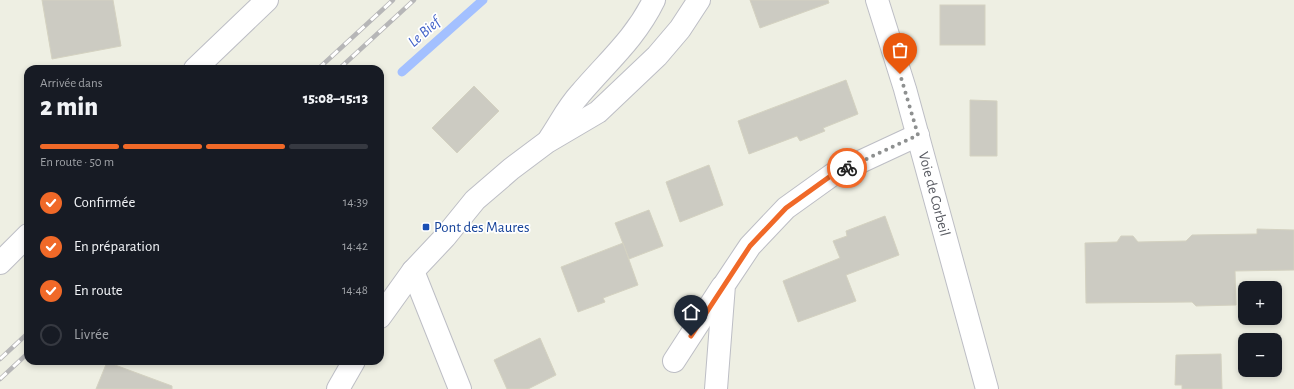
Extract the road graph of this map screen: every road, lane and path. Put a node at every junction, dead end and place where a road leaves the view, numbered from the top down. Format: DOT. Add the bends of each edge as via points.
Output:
graph roads {
  1 [pos="267,0"];
  2 [pos="654,0"];
  3 [pos="699,0"];
  4 [pos="877,0"];
  5 [pos="199,65"];
  6 [pos="918,135"];
  7 [pos="548,142"];
  8 [pos="24,239"];
  9 [pos="0,263"];
  10 [pos="413,271"];
  11 [pos="724,285"];
  12 [pos="384,311"];
  13 [pos="674,361"];
  14 [pos="352,365"];
  15 [pos="344,386"];
  16 [pos="460,389"];
  17 [pos="716,389"];
  18 [pos="987,389"];
  1 -- 5 [label="street"];
  2 -- 7 [label="street" via="631,37 579,95"];
  3 -- 7 [label="street" via="680,29 657,56 598,112"];
  4 -- 6 [label="street, Voie de Corbeil"];
  6 -- 11 [label="street" via="832,175 786,208 750,246"];
  6 -- 18 [label="street, Voie de Corbeil"];
  7 -- 10 [label="street" via="476,200 445,238"];
  8 -- 9 [label="street"];
  10 -- 12 [label="street"];
  10 -- 16 [label="street"];
  11 -- 13 [label="street"];
  11 -- 17 [label="street"];
  14 -- 15 [label="street"];
}
